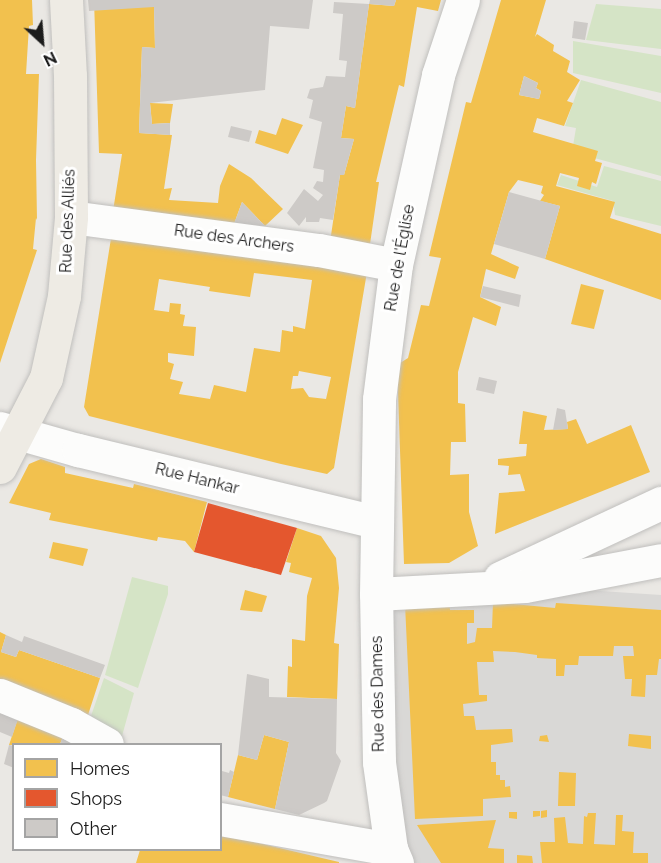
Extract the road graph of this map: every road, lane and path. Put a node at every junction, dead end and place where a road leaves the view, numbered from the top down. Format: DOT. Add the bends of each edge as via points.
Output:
graph roads {
  1 [pos="66,0"];
  2 [pos="463,0"];
  3 [pos="71,217"];
  4 [pos="396,265"];
  5 [pos="9,431"];
  6 [pos="0,467"];
  7 [pos="661,503"];
  8 [pos="376,522"];
  9 [pos="661,560"];
  10 [pos="478,588"];
  11 [pos="376,594"];
  12 [pos="0,695"];
  13 [pos="105,743"];
  14 [pos="222,819"];
  15 [pos="394,856"];
  1 -- 3 [label="main road, Rue des Alliés"];
  2 -- 4 [label="street, Rue de l'Église" via="438,75"];
  3 -- 4 [label="street, Rue des Archers" via="319,250"];
  3 -- 5 [label="main road, Rue des Alliés" via="64,296 48,367"];
  4 -- 8 [label="street, Rue de l'Église" via="379,399"];
  5 -- 6 [label="main road, Rue des Alliés"];
  5 -- 8 [label="street, Rue Hankar"];
  7 -- 10 [label="street"];
  8 -- 11 [label="street, Rue des Dames"];
  9 -- 10 [label="street" via="525,586"];
  10 -- 11 [label="street"];
  11 -- 15 [label="street, Rue des Dames" via="380,762"];
  12 -- 13 [label="street" via="71,724"];
  14 -- 15 [label="street"];
}
